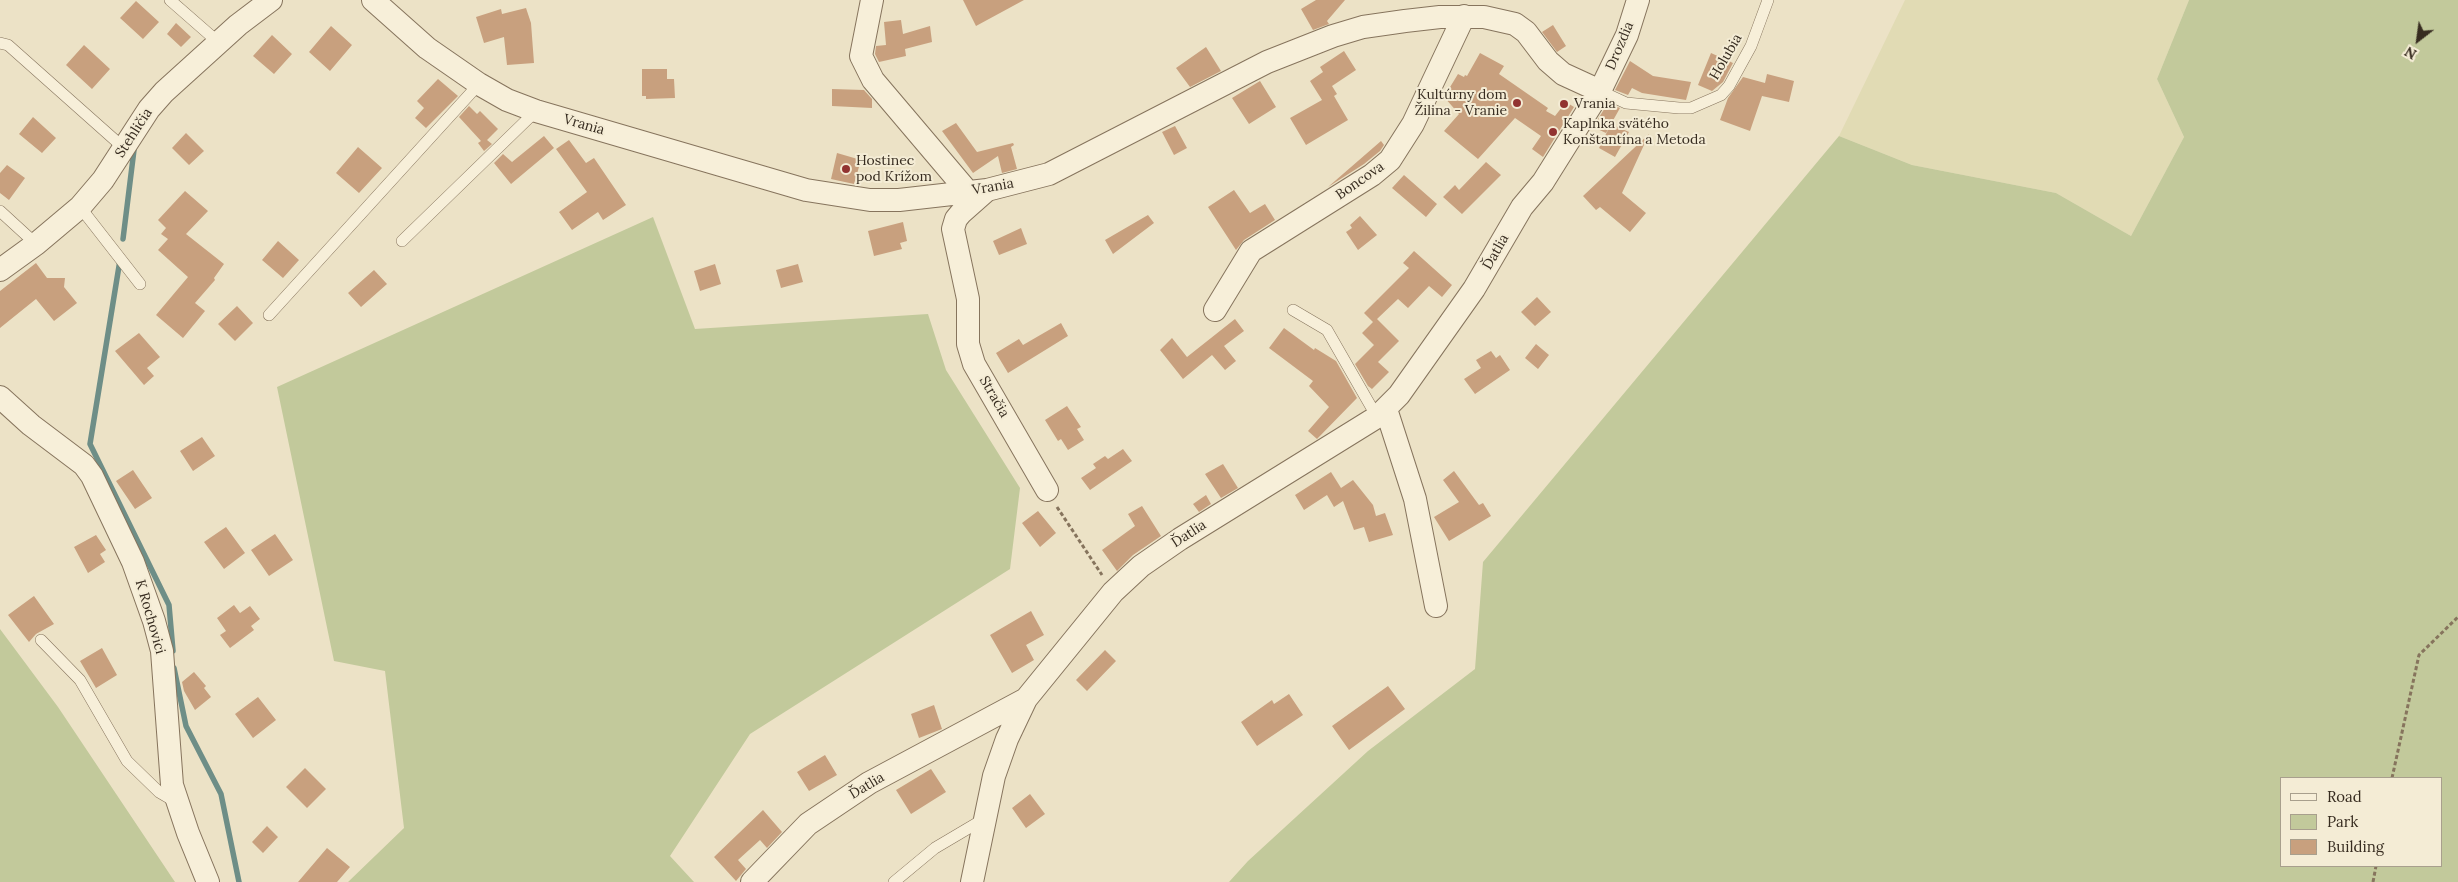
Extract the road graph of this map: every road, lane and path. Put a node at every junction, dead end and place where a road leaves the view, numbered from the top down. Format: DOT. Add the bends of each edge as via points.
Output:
graph roads {
  1 [pos="170,0"];
  2 [pos="272,0"];
  3 [pos="373,0"];
  4 [pos="872,0"];
  5 [pos="1638,0"];
  6 [pos="1768,0"];
  7 [pos="1464,16"];
  8 [pos="218,42"];
  9 [pos="0,43"];
  10 [pos="479,84"];
  11 [pos="1600,91"];
  12 [pos="536,111"];
  13 [pos="125,149"];
  14 [pos="977,191"];
  15 [pos="80,207"];
  16 [pos="0,210"];
  17 [pos="402,241"];
  18 [pos="36,244"];
  19 [pos="0,270"];
  20 [pos="140,284"];
  21 [pos="1215,310"];
  22 [pos="1293,310"];
  23 [pos="269,315"];
  24 [pos="0,397"];
  25 [pos="1382,413"];
  26 [pos="1047,490"];
  27 [pos="1113,592"];
  28 [pos="1436,606"];
  29 [pos="2458,618"];
  30 [pos="41,640"];
  31 [pos="1026,699"];
  32 [pos="2392,777"];
  33 [pos="176,802"];
  34 [pos="984,820"];
  35 [pos="2376,867"];
  36 [pos="208,882"];
  37 [pos="752,882"];
  38 [pos="894,882"];
  39 [pos="972,882"];
  40 [pos="2373,882"];
  1 -- 8 [label="lane"];
  2 -- 8 [label="street, Stehličia"];
  3 -- 10 [label="street, Vrania" via="427,48"];
  4 -- 14 [label="street" via="862,56 873,80"];
  5 -- 11 [label="street, Drozdia" via="1627,35"];
  6 -- 11 [label="lane, Holubia" via="1751,46 1721,95 1691,108 1679,108 1626,102"];
  7 -- 11 [label="street, Vrania" via="1501,19 1515,24 1563,74"];
  7 -- 14 [label="street, Vrania" via="1364,27 1295,50 1049,174"];
  7 -- 21 [label="street, Boncova" via="1413,124 1390,160 1372,175 1251,251"];
  8 -- 13 [label="street, Stehličia" via="155,101"];
  9 -- 13 [label="lane" via="8,45"];
  10 -- 12 [label="street, Vrania"];
  10 -- 23 [label="lane"];
  11 -- 25 [label="street, Ďatlia" via="1543,182 1522,207 1474,289 1399,395"];
  12 -- 14 [label="street, Vrania" via="843,198 899,200"];
  12 -- 17 [label="lane"];
  13 -- 15 [label="street, Stehličia"];
  14 -- 26 [label="street, Stračia" via="953,229 968,299 968,344 974,364"];
  15 -- 18 [label="street, Stehličia"];
  15 -- 20 [label="lane"];
  16 -- 18 [label="lane"];
  18 -- 19 [label="street, Stehličia"];
  22 -- 25 [label="lane" via="1326,330"];
  24 -- 33 [label="street, K Rochovici" via="84,465 133,562 162,651 171,778"];
  25 -- 27 [label="street, Ďatlia" via="1180,539 1141,566"];
  25 -- 28 [label="street" via="1416,499"];
  26 -- 27 [label="path"];
  27 -- 31 [label="street, Ďatlia"];
  29 -- 32 [label="path" via="2419,655"];
  30 -- 33 [label="lane" via="80,680 127,761 159,792"];
  31 -- 34 [label="street, Ďatlia" via="997,767"];
  31 -- 37 [label="street, Ďatlia" via="869,783 816,819"];
  33 -- 36 [label="street, K Rochovici"];
  34 -- 38 [label="lane" via="935,848"];
  34 -- 39 [label="street, Ďatlia"];
  35 -- 40 [label="path"];
}
